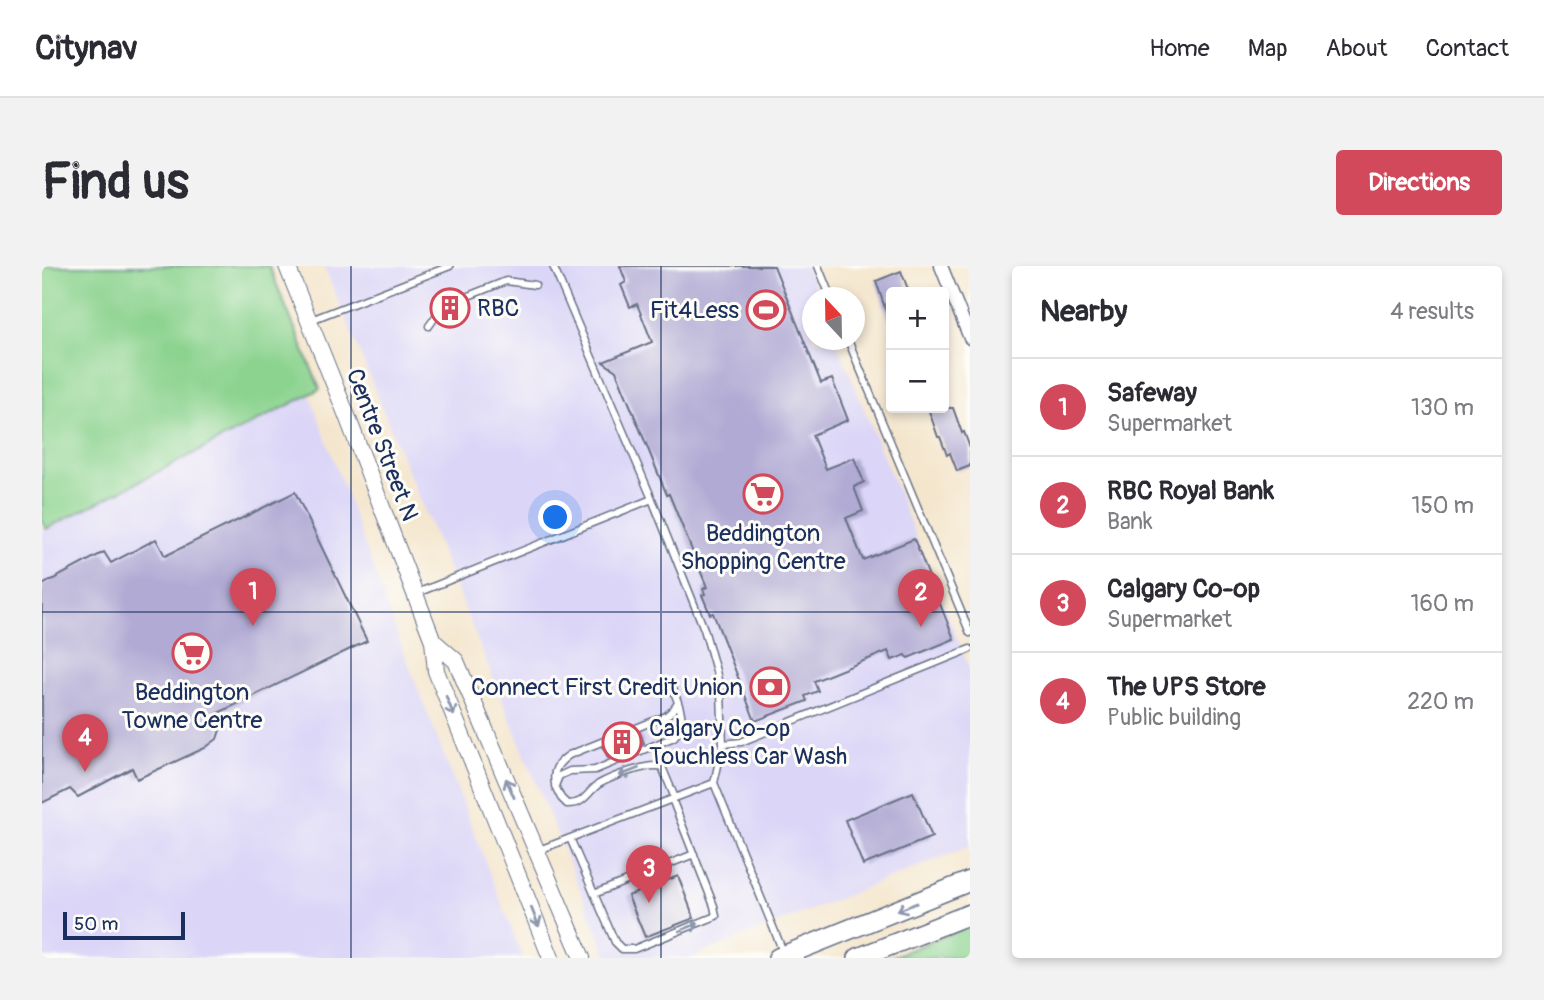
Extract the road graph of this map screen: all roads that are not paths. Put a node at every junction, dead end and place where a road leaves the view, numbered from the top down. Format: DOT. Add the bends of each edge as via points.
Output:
graph roads {
  1 [pos="287,266"];
  2 [pos="450,266"];
  3 [pos="553,266"];
  4 [pos="818,266"];
  5 [pos="941,266"];
  6 [pos="535,285"];
  7 [pos="827,287"];
  8 [pos="309,321"];
  9 [pos="429,326"];
  10 [pos="970,338"];
  11 [pos="852,350"];
  12 [pos="652,499"];
  13 [pos="415,594"];
  14 [pos="970,633"];
  15 [pos="433,641"];
  16 [pos="970,649"];
  17 [pos="673,689"];
  18 [pos="678,702"];
  19 [pos="723,744"];
  20 [pos="714,783"];
  21 [pos="555,786"];
  22 [pos="673,799"];
  23 [pos="570,838"];
  24 [pos="537,851"];
  25 [pos="694,854"];
  26 [pos="970,881"];
  27 [pos="594,894"];
  28 [pos="970,914"];
  29 [pos="781,957"];
  30 [pos="551,958"];
  31 [pos="582,958"];
  32 [pos="858,958"];
  1 -- 8 [label="street, Centre Street N"];
  2 -- 8 [label="lane"];
  3 -- 12 [label="lane"];
  4 -- 7 [label="lane"];
  5 -- 10 [label="street"];
  6 -- 9 [label="lane" via="506,281 443,306"];
  8 -- 13 [label="street, Centre Street N"];
  11 -- 14 [label="lane"];
  12 -- 13 [label="lane"];
  12 -- 19 [label="lane" via="704,629 721,694"];
  13 -- 15 [label="street, Centre Street N"];
  24 -- 15 [label="street, Centre Street N, one-way" via="456,661"];
  15 -- 30 [label="street, Centre Street N, one-way" via="436,671"];
  16 -- 19 [label="lane" via="741,742"];
  17 -- 18 [label="lane"];
  18 -- 21 [label="lane" via="666,716 569,755 556,766"];
  18 -- 21 [label="lane" via="682,722 674,737 595,770 570,771 559,776"];
  19 -- 20 [label="lane"];
  20 -- 22 [label="lane"];
  20 -- 29 [label="lane"];
  22 -- 21 [label="lane, one-way" via="662,767 656,765 600,783 577,804 568,804"];
  22 -- 23 [label="lane"];
  22 -- 25 [label="lane"];
  23 -- 24 [label="lane"];
  23 -- 27 [label="lane"];
  24 -- 31 [label="street, Centre Street N"];
  25 -- 27 [label="lane"];
  27 -- 25 [label="lane, one-way" via="615,942 621,949 634,950 716,916"];
  26 -- 29 [label="main road, one-way"];
  28 -- 32 [label="main road"];
}
